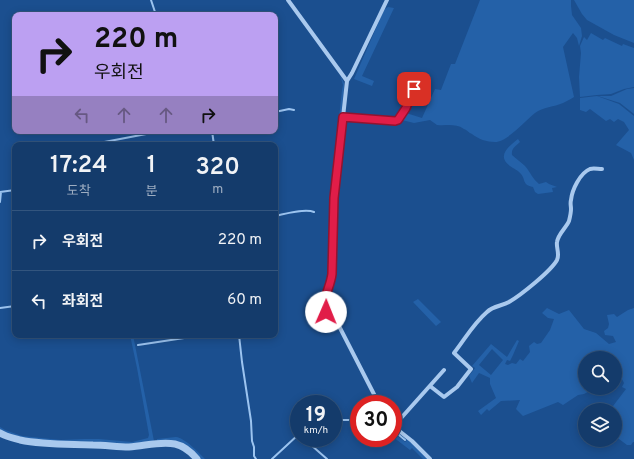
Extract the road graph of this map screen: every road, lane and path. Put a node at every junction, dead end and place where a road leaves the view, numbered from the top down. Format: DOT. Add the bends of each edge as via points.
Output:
graph roads {
  1 [pos="288,0"];
  2 [pos="387,0"];
  3 [pos="347,81"];
  4 [pos="414,89"];
  5 [pos="343,117"];
  6 [pos="602,169"];
  7 [pos="444,370"];
  8 [pos="430,386"];
  9 [pos="374,395"];
  10 [pos="402,416"];
  11 [pos="0,433"];
  12 [pos="402,433"];
  13 [pos="197,459"];
  14 [pos="430,459"];
  1 -- 3 [label="street"];
  2 -- 3 [label="street"];
  3 -- 5 [label="street"];
  4 -- 5 [label="street" via="398,120"];
  5 -- 9 [label="street" via="334,198 332,274 325,307 328,316 339,326"];
  6 -- 8 [label="street" via="590,169 576,185 570,202 569,222 556,242 558,257 555,263 523,292 487,312 454,353 471,369 457,387 444,397"];
  7 -- 8 [label="street"];
  8 -- 10 [label="street"];
  11 -- 13 [label="street" via="21,440 59,445 128,447 156,443 173,444 187,449"];
  12 -- 14 [label="street"];
}
